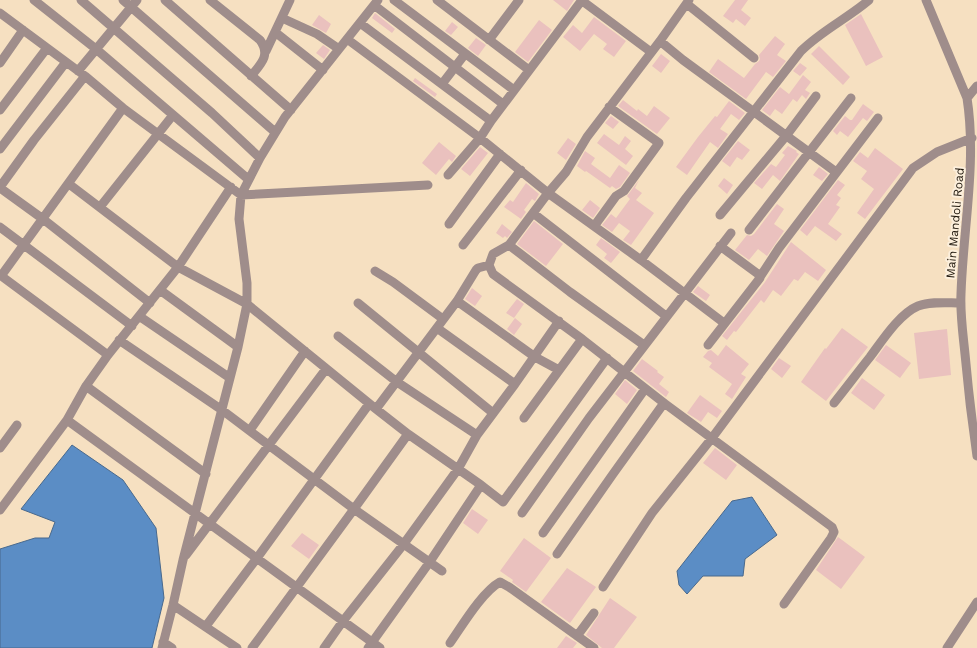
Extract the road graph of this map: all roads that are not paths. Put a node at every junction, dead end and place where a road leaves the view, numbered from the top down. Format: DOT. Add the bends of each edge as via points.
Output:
graph roads {
  1 [pos="34,0"];
  2 [pos="81,0"];
  3 [pos="123,0"];
  4 [pos="137,0"];
  5 [pos="165,0"];
  6 [pos="210,0"];
  7 [pos="290,0"];
  8 [pos="394,0"];
  9 [pos="437,0"];
  10 [pos="519,0"];
  11 [pos="581,0"];
  12 [pos="869,0"];
  13 [pos="926,0"];
  14 [pos="688,2"];
  15 [pos="376,3"];
  16 [pos="131,8"];
  17 [pos="0,12"];
  18 [pos="282,18"];
  19 [pos="360,23"];
  20 [pos="113,29"];
  21 [pos="24,30"];
  22 [pos="276,32"];
  23 [pos="347,39"];
  24 [pos="489,40"];
  25 [pos="660,40"];
  26 [pos="47,48"];
  27 [pos="96,49"];
  28 [pos="339,49"];
  29 [pos="266,51"];
  30 [pos="651,52"];
  31 [pos="465,54"];
  32 [pos="754,58"];
  33 [pos="66,62"];
  34 [pos="0,64"];
  35 [pos="455,67"];
  36 [pos="323,70"];
  37 [pos="529,70"];
  38 [pos="81,74"];
  39 [pos="251,76"];
  40 [pos="442,84"];
  41 [pos="977,86"];
  42 [pos="514,90"];
  43 [pos="816,96"];
  44 [pos="851,98"];
  45 [pos="967,98"];
  46 [pos="503,104"];
  47 [pos="609,107"];
  48 [pos="123,108"];
  49 [pos="0,110"];
  50 [pos="291,110"];
  51 [pos="754,112"];
  52 [pos="173,115"];
  53 [pos="878,118"];
  54 [pos="491,121"];
  55 [pos="275,132"];
  56 [pos="158,134"];
  57 [pos="786,136"];
  58 [pos="480,138"];
  59 [pos="972,138"];
  60 [pos="0,149"];
  61 [pos="808,152"];
  62 [pos="500,154"];
  63 [pos="260,158"];
  64 [pos="521,170"];
  65 [pos="836,172"];
  66 [pos="448,175"];
  67 [pos="248,180"];
  68 [pos="69,184"];
  69 [pos="428,185"];
  70 [pos="231,187"];
  71 [pos="0,188"];
  72 [pos="973,189"];
  73 [pos="548,193"];
  74 [pos="241,195"];
  75 [pos="100,207"];
  76 [pos="533,213"];
  77 [pos="720,215"];
  78 [pos="43,219"];
  79 [pos="449,224"];
  80 [pos="595,226"];
  81 [pos="0,227"];
  82 [pos="749,230"];
  83 [pos="731,233"];
  84 [pos="463,245"];
  85 [pos="508,245"];
  86 [pos="23,246"];
  87 [pos="720,246"];
  88 [pos="642,260"];
  89 [pos="489,265"];
  90 [pos="178,267"];
  91 [pos="375,271"];
  92 [pos="1,275"];
  93 [pos="760,277"];
  94 [pos="160,290"];
  95 [pos="684,292"];
  96 [pos="457,301"];
  97 [pos="150,302"];
  98 [pos="358,303"];
  99 [pos="961,303"];
  100 [pos="247,304"];
  101 [pos="139,316"];
  102 [pos="666,316"];
  103 [pos="443,319"];
  104 [pos="559,321"];
  105 [pos="724,323"];
  106 [pos="132,326"];
  107 [pos="437,328"];
  108 [pos="338,336"];
  109 [pos="582,339"];
  110 [pos="119,340"];
  111 [pos="708,345"];
  112 [pos="644,346"];
  113 [pos="238,347"];
  114 [pos="305,351"];
  115 [pos="419,352"];
  116 [pos="108,355"];
  117 [pos="534,357"];
  118 [pos="607,358"];
  119 [pos="326,369"];
  120 [pos="559,370"];
  121 [pos="625,372"];
  122 [pos="230,378"];
  123 [pos="977,378"];
  124 [pos="968,380"];
  125 [pos="397,382"];
  126 [pos="515,384"];
  127 [pos="86,386"];
  128 [pos="645,389"];
  129 [pos="664,403"];
  130 [pos="834,403"];
  131 [pos="372,407"];
  132 [pos="222,410"];
  133 [pos="493,413"];
  134 [pos="524,418"];
  135 [pos="67,420"];
  136 [pos="17,425"];
  137 [pos="250,430"];
  138 [pos="408,434"];
  139 [pos="477,435"];
  140 [pos="712,438"];
  141 [pos="268,445"];
  142 [pos="0,448"];
  143 [pos="977,456"];
  144 [pos="458,468"];
  145 [pos="206,474"];
  146 [pos="314,479"];
  147 [pos="481,485"];
  148 [pos="354,509"];
  149 [pos="0,510"];
  150 [pos="522,513"];
  151 [pos="195,514"];
  152 [pos="209,524"];
  153 [pos="543,533"];
  154 [pos="403,545"];
  155 [pos="557,554"];
  156 [pos="257,558"];
  157 [pos="183,560"];
  158 [pos="430,563"];
  159 [pos="442,571"];
  160 [pos="296,587"];
  161 [pos="603,587"];
  162 [pos="977,602"];
  163 [pos="784,604"];
  164 [pos="173,605"];
  165 [pos="594,613"];
  166 [pos="343,621"];
  167 [pos="206,626"];
  168 [pos="577,636"];
  169 [pos="450,643"];
  170 [pos="162,645"];
  171 [pos="373,646"];
  172 [pos="172,648"];
  173 [pos="238,648"];
  174 [pos="252,648"];
  175 [pos="324,648"];
  176 [pos="594,648"];
  177 [pos="947,648"];
  1 -- 27 [label="street"];
  2 -- 20 [label="street"];
  3 -- 16 [label="street"];
  4 -- 16 [label="street"];
  5 -- 39 [label="street"];
  6 -- 29 [label="street" via="260,40"];
  7 -- 18 [label="street"];
  8 -- 31 [label="street"];
  9 -- 24 [label="street"];
  10 -- 24 [label="street"];
  11 -- 30 [label="street"];
  11 -- 37 [label="street"];
  12 -- 51 [label="street" via="808,43"];
  13 -- 45 [label="street, Main Mandoli Road"];
  14 -- 25 [label="street"];
  14 -- 32 [label="street"];
  15 -- 19 [label="street"];
  15 -- 35 [label="street"];
  16 -- 20 [label="street"];
  16 -- 55 [label="street"];
  17 -- 21 [label="street"];
  18 -- 22 [label="street"];
  18 -- 28 [label="street" via="316,34"];
  19 -- 23 [label="street"];
  19 -- 40 [label="street"];
  20 -- 27 [label="street"];
  20 -- 63 [label="street" via="212,113"];
  21 -- 26 [label="street"];
  21 -- 34 [label="street"];
  22 -- 29 [label="street"];
  22 -- 36 [label="street"];
  23 -- 28 [label="street"];
  23 -- 58 [label="street"];
  24 -- 37 [label="street"];
  25 -- 30 [label="street"];
  25 -- 51 [label="street"];
  26 -- 33 [label="street"];
  26 -- 49 [label="street"];
  27 -- 38 [label="street"];
  27 -- 52 [label="street"];
  28 -- 36 [label="street"];
  29 -- 39 [label="street"];
  30 -- 47 [label="street"];
  31 -- 35 [label="street"];
  31 -- 42 [label="street"];
  33 -- 38 [label="street"];
  33 -- 60 [label="street"];
  35 -- 40 [label="street"];
  35 -- 46 [label="street"];
  36 -- 50 [label="street"];
  37 -- 42 [label="street"];
  38 -- 48 [label="street"];
  38 -- 71 [label="street"];
  39 -- 50 [label="street"];
  40 -- 54 [label="street"];
  41 -- 45 [label="street"];
  42 -- 46 [label="street"];
  43 -- 57 [label="street"];
  44 -- 61 [label="street"];
  45 -- 59 [label="street, Main Mandoli Road"];
  46 -- 54 [label="street"];
  47 -- 73 [label="street" via="566,172"];
  47 -- 80 [label="street" via="659,142"];
  48 -- 56 [label="street"];
  48 -- 68 [label="street"];
  50 -- 55 [label="street"];
  51 -- 57 [label="street"];
  51 -- 88 [label="street" via="686,198"];
  52 -- 56 [label="street"];
  52 -- 67 [label="street"];
  53 -- 65 [label="street"];
  54 -- 58 [label="street"];
  55 -- 63 [label="street"];
  56 -- 70 [label="street"];
  56 -- 75 [label="street"];
  57 -- 61 [label="street"];
  57 -- 77 [label="street"];
  58 -- 62 [label="street"];
  58 -- 66 [label="street"];
  59 -- 72 [label="street, Main Mandoli Road"];
  59 -- 140 [label="street" via="937,152 913,168"];
  61 -- 65 [label="street"];
  61 -- 82 [label="street"];
  62 -- 64 [label="street"];
  62 -- 79 [label="street"];
  63 -- 67 [label="street"];
  64 -- 73 [label="street"];
  64 -- 84 [label="street"];
  65 -- 93 [label="street"];
  67 -- 74 [label="street"];
  68 -- 75 [label="street"];
  68 -- 78 [label="street"];
  69 -- 74 [label="street"];
  70 -- 74 [label="street"];
  70 -- 90 [label="street"];
  71 -- 78 [label="street"];
  72 -- 99 [label="street, Main Mandoli Road"];
  73 -- 76 [label="street"];
  73 -- 80 [label="street"];
  74 -- 100 [label="street" via="239,219"];
  75 -- 90 [label="street"];
  76 -- 85 [label="street"];
  76 -- 102 [label="street"];
  78 -- 86 [label="street"];
  78 -- 97 [label="street"];
  80 -- 88 [label="street"];
  81 -- 86 [label="street"];
  83 -- 87 [label="street"];
  85 -- 89 [label="street" via="493,254"];
  85 -- 112 [label="street"];
  86 -- 92 [label="street"];
  86 -- 106 [label="street"];
  87 -- 93 [label="street"];
  87 -- 95 [label="street"];
  88 -- 95 [label="street"];
  89 -- 96 [label="street" via="476,270"];
  89 -- 104 [label="street" via="493,274"];
  90 -- 94 [label="street"];
  90 -- 100 [label="street"];
  91 -- 103 [label="street"];
  92 -- 116 [label="street"];
  93 -- 105 [label="street"];
  94 -- 97 [label="street"];
  94 -- 113 [label="street"];
  95 -- 102 [label="street"];
  95 -- 105 [label="street"];
  96 -- 103 [label="street"];
  96 -- 117 [label="street"];
  97 -- 101 [label="street"];
  98 -- 115 [label="street"];
  99 -- 124 [label="street, Main Mandoli Road"];
  99 -- 130 [label="street" via="927,304 910,311 888,333"];
  100 -- 113 [label="street"];
  100 -- 114 [label="street"];
  101 -- 106 [label="street"];
  101 -- 122 [label="street"];
  102 -- 112 [label="street"];
  103 -- 107 [label="street"];
  104 -- 109 [label="street"];
  104 -- 117 [label="street"];
  105 -- 111 [label="street"];
  106 -- 110 [label="street"];
  107 -- 115 [label="street"];
  107 -- 126 [label="street"];
  108 -- 125 [label="street"];
  109 -- 118 [label="street"];
  109 -- 120 [label="street"];
  110 -- 116 [label="street"];
  110 -- 132 [label="street"];
  112 -- 121 [label="street"];
  113 -- 122 [label="street"];
  114 -- 119 [label="street"];
  114 -- 137 [label="street"];
  115 -- 125 [label="street"];
  115 -- 133 [label="street"];
  116 -- 127 [label="street"];
  117 -- 120 [label="street"];
  117 -- 126 [label="street"];
  118 -- 121 [label="street"];
  118 -- 147 [label="street" via="502,502"];
  119 -- 131 [label="street"];
  119 -- 141 [label="street"];
  120 -- 134 [label="street"];
  121 -- 128 [label="street"];
  121 -- 150 [label="street"];
  122 -- 132 [label="street"];
  123 -- 124 [label="street"];
  124 -- 143 [label="street, Main Mandoli Road"];
  125 -- 131 [label="street"];
  125 -- 139 [label="street"];
  126 -- 133 [label="street"];
  127 -- 135 [label="street"];
  127 -- 145 [label="street"];
  128 -- 129 [label="street"];
  128 -- 153 [label="street"];
  129 -- 140 [label="street"];
  129 -- 155 [label="street"];
  131 -- 138 [label="street"];
  131 -- 146 [label="street"];
  132 -- 137 [label="street"];
  132 -- 145 [label="street"];
  133 -- 139 [label="street"];
  135 -- 149 [label="street"];
  135 -- 151 [label="street"];
  136 -- 142 [label="street"];
  137 -- 141 [label="street"];
  138 -- 144 [label="street"];
  138 -- 148 [label="street"];
  139 -- 144 [label="street"];
  140 -- 161 [label="street" via="649,518"];
  140 -- 163 [label="street" via="832,527 834,532 831,538"];
  141 -- 146 [label="street"];
  141 -- 152 [label="street"];
  144 -- 147 [label="street"];
  144 -- 154 [label="street"];
  145 -- 151 [label="street"];
  146 -- 148 [label="street"];
  146 -- 156 [label="street"];
  147 -- 158 [label="street"];
  148 -- 154 [label="street"];
  148 -- 160 [label="street"];
  151 -- 152 [label="street"];
  151 -- 157 [label="street"];
  152 -- 156 [label="street"];
  152 -- 157 [label="street"];
  154 -- 158 [label="street"];
  154 -- 166 [label="street"];
  156 -- 160 [label="street"];
  156 -- 167 [label="street"];
  157 -- 164 [label="street"];
  158 -- 159 [label="street"];
  158 -- 171 [label="street"];
  160 -- 166 [label="street"];
  160 -- 174 [label="street"];
  162 -- 177 [label="street"];
  164 -- 167 [label="street"];
  164 -- 170 [label="street"];
  165 -- 168 [label="street"];
  166 -- 171 [label="street"];
  166 -- 175 [label="street"];
  167 -- 173 [label="street"];
  168 -- 169 [label="street" via="500,582 490,589"];
  168 -- 176 [label="street"];
  170 -- 172 [label="street"];
}
